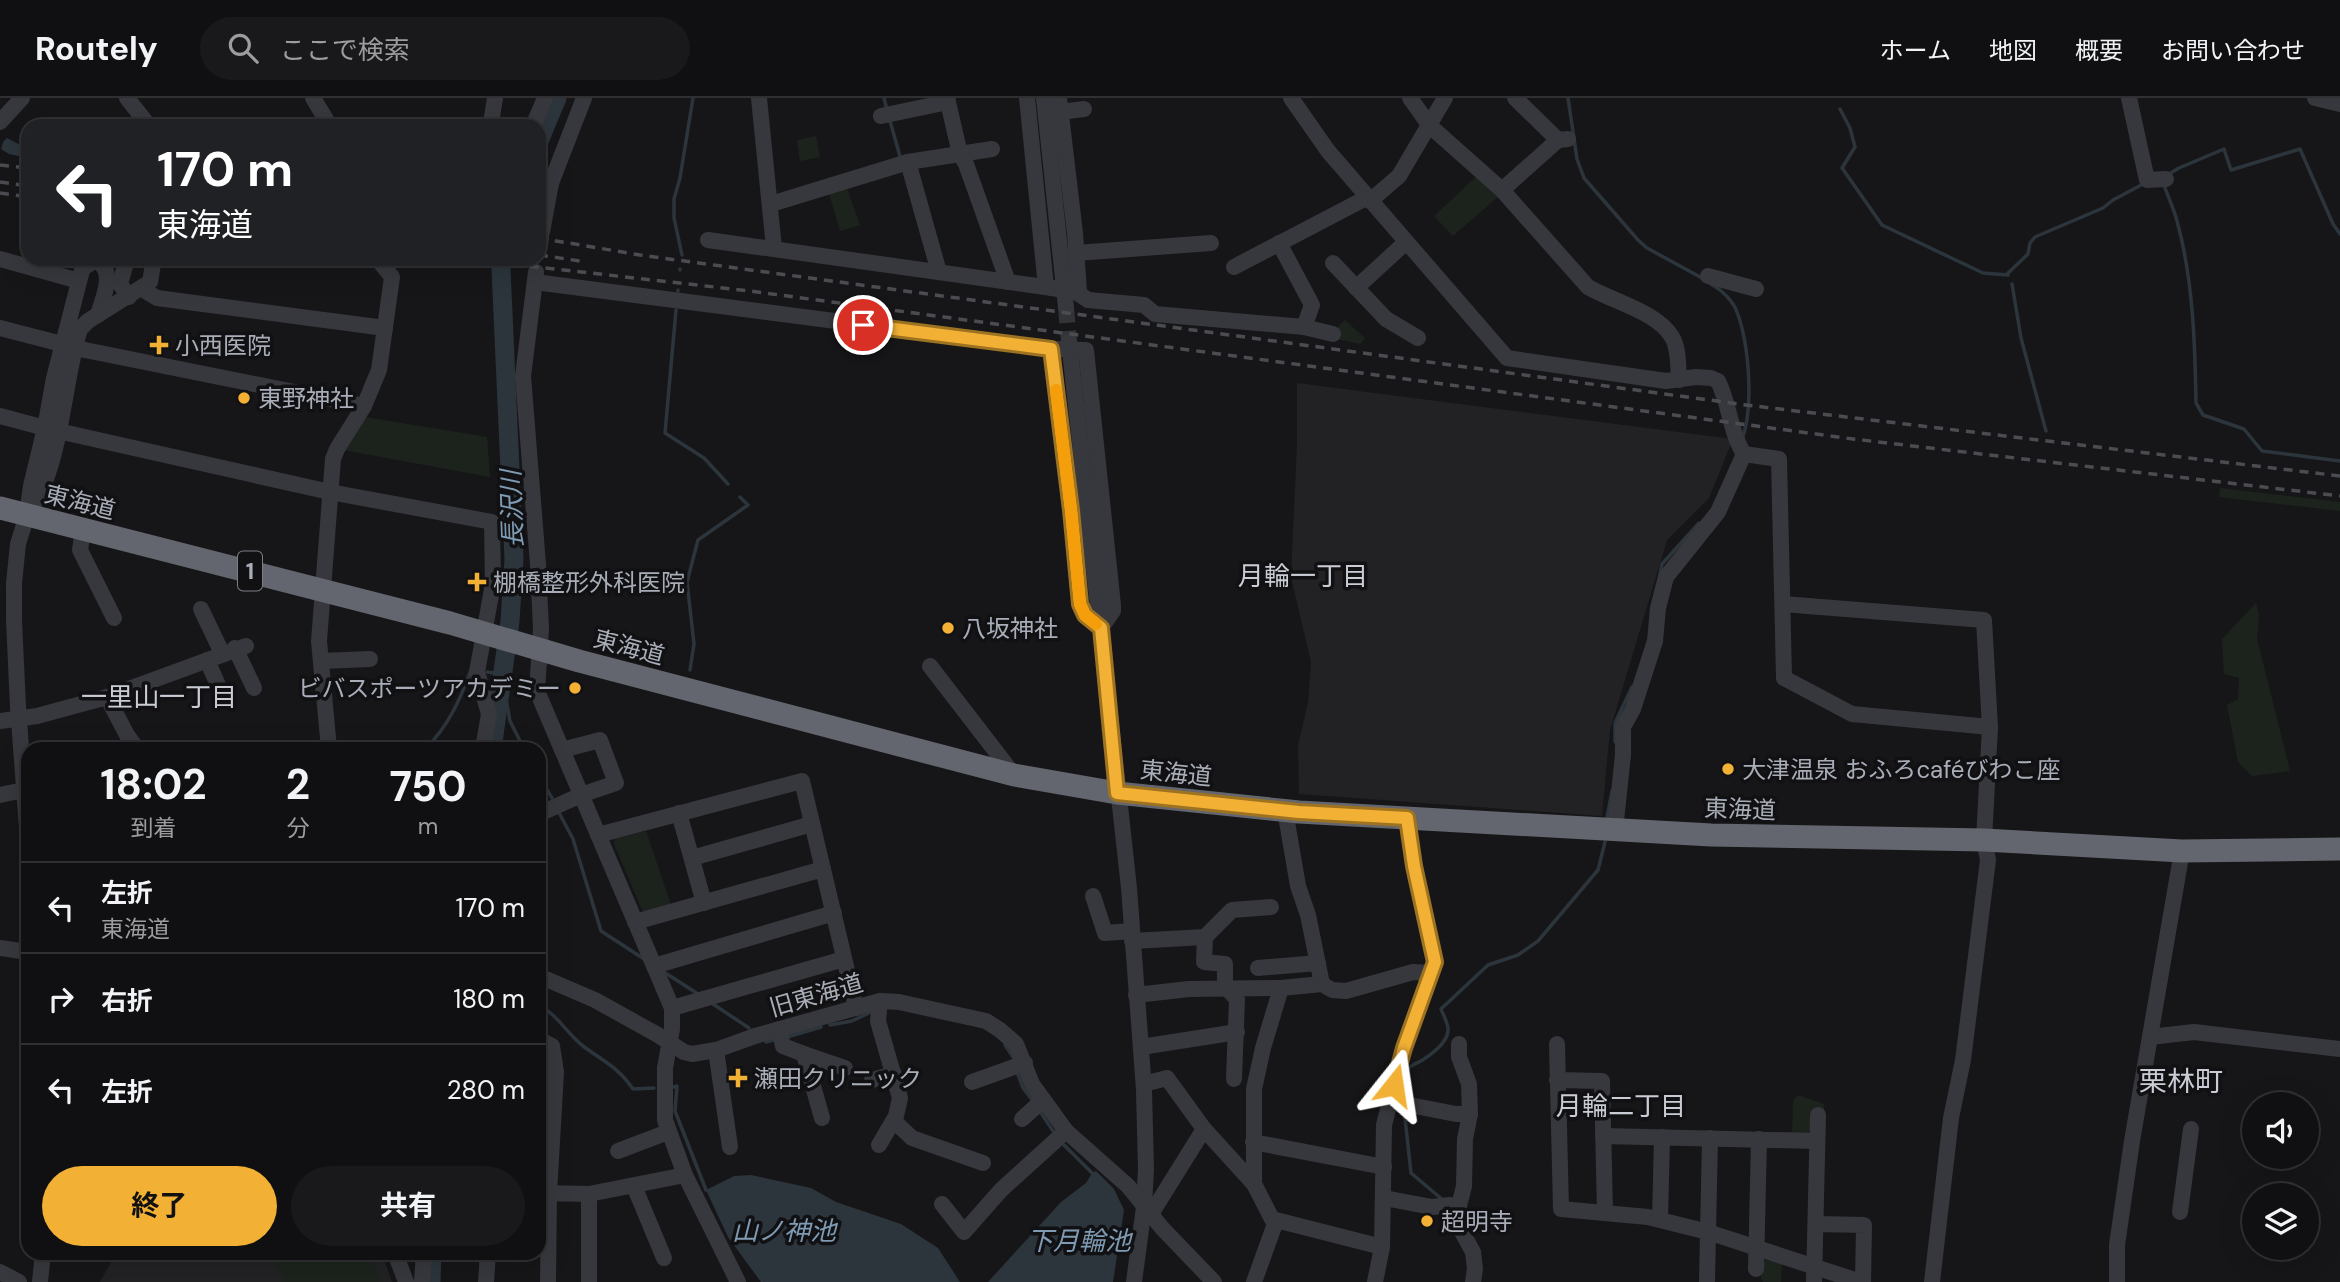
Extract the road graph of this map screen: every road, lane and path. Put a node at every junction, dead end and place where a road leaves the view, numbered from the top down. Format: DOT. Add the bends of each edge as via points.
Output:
graph roads {
  1 [pos="22,98"];
  2 [pos="127,98"];
  3 [pos="304,98"];
  4 [pos="313,98"];
  5 [pos="495,98"];
  6 [pos="545,98"];
  7 [pos="584,98"];
  8 [pos="759,98"];
  9 [pos="1027,98"];
  10 [pos="1044,98"];
  11 [pos="1291,98"];
  12 [pos="1410,98"];
  13 [pos="1445,98"];
  14 [pos="1515,98"];
  15 [pos="2129,98"];
  16 [pos="2315,98"];
  17 [pos="948,100"];
  18 [pos="2340,104"];
  19 [pos="1059,105"];
  20 [pos="1084,109"];
  21 [pos="889,110"];
  22 [pos="144,119"];
  23 [pos="326,119"];
  24 [pos="492,119"];
  25 [pos="536,119"];
  26 [pos="0,122"];
  27 [pos="1430,126"];
  28 [pos="992,149"];
  29 [pos="960,154"];
  30 [pos="903,163"];
  31 [pos="2165,179"];
  32 [pos="1502,190"];
  33 [pos="1369,199"];
  34 [pos="771,204"];
  35 [pos="546,210"];
  36 [pos="708,240"];
  37 [pos="1211,243"];
  38 [pos="1279,243"];
  39 [pos="1405,243"];
  40 [pos="774,248"];
  41 [pos="1076,253"];
  42 [pos="0,259"];
  43 [pos="21,262"];
  44 [pos="1334,263"];
  45 [pos="57,266"];
  46 [pos="104,266"];
  47 [pos="125,266"];
  48 [pos="152,266"];
  49 [pos="383,266"];
  50 [pos="1234,267"];
  51 [pos="82,269"];
  52 [pos="939,272"];
  53 [pos="1708,276"];
  54 [pos="1008,282"];
  55 [pos="1049,288"];
  56 [pos="1356,288"];
  57 [pos="1756,289"];
  58 [pos="1078,292"];
  59 [pos="136,293"];
  60 [pos="1066,307"];
  61 [pos="98,315"];
  62 [pos="1304,327"];
  63 [pos="0,328"];
  64 [pos="385,328"];
  65 [pos="1333,334"];
  66 [pos="1418,338"];
  67 [pos="69,346"];
  68 [pos="1065,348"];
  69 [pos="1679,380"];
  70 [pos="363,406"];
  71 [pos="0,416"];
  72 [pos="52,429"];
  73 [pos="1741,449"];
  74 [pos="330,492"];
  75 [pos="0,509"];
  76 [pos="27,516"];
  77 [pos="83,530"];
  78 [pos="323,590"];
  79 [pos="1783,604"];
  80 [pos="201,610"];
  81 [pos="114,618"];
  82 [pos="1101,628"];
  83 [pos="510,640"];
  84 [pos="227,652"];
  85 [pos="370,659"];
  86 [pos="321,661"];
  87 [pos="930,666"];
  88 [pos="254,688"];
  89 [pos="221,692"];
  90 [pos="107,697"];
  91 [pos="19,718"];
  92 [pos="0,721"];
  93 [pos="1990,727"];
  94 [pos="132,742"];
  95 [pos="328,742"];
  96 [pos="483,742"];
  97 [pos="21,747"];
  98 [pos="562,750"];
  99 [pos="1014,775"];
  100 [pos="21,791"];
  101 [pos="1117,793"];
  102 [pos="0,795"];
  103 [pos="581,795"];
  104 [pos="1285,810"];
  105 [pos="546,811"];
  106 [pos="679,813"];
  107 [pos="1407,818"];
  108 [pos="812,824"];
  109 [pos="1615,830"];
  110 [pos="598,835"];
  111 [pos="1984,841"];
  112 [pos="2340,849"];
  113 [pos="2182,851"];
  114 [pos="692,859"];
  115 [pos="823,869"];
  116 [pos="1093,896"];
  117 [pos="704,903"];
  118 [pos="1271,906"];
  119 [pos="834,913"];
  120 [pos="635,922"];
  121 [pos="1132,936"];
  122 [pos="1205,937"];
  123 [pos="0,948"];
  124 [pos="21,951"];
  125 [pos="844,959"];
  126 [pos="1318,963"];
  127 [pos="654,966"];
  128 [pos="1258,968"];
  129 [pos="1430,973"];
  130 [pos="546,978"];
  131 [pos="1322,984"];
  132 [pos="1226,988"];
  133 [pos="1281,988"];
  134 [pos="1136,995"];
  135 [pos="880,1001"];
  136 [pos="672,1008"];
  137 [pos="856,1008"];
  138 [pos="779,1029"];
  139 [pos="1237,1032"];
  140 [pos="2150,1037"];
  141 [pos="546,1043"];
  142 [pos="670,1043"];
  143 [pos="1459,1044"];
  144 [pos="1557,1044"];
  145 [pos="1140,1048"];
  146 [pos="2340,1049"];
  147 [pos="716,1050"];
  148 [pos="804,1055"];
  149 [pos="1025,1063"];
  150 [pos="845,1068"];
  151 [pos="894,1074"];
  152 [pos="1234,1079"];
  153 [pos="872,1080"];
  154 [pos="1557,1080"];
  155 [pos="972,1082"];
  156 [pos="1144,1084"];
  157 [pos="1043,1100"];
  158 [pos="1397,1103"];
  159 [pos="1470,1114"];
  160 [pos="1818,1115"];
  161 [pos="822,1118"];
  162 [pos="1022,1119"];
  163 [pos="894,1121"];
  164 [pos="1204,1129"];
  165 [pos="2191,1129"];
  166 [pos="1066,1131"];
  167 [pos="668,1132"];
  168 [pos="1603,1136"];
  169 [pos="1662,1137"];
  170 [pos="1710,1139"];
  171 [pos="1759,1139"];
  172 [pos="1817,1140"];
  173 [pos="1253,1142"];
  174 [pos="879,1145"];
  175 [pos="730,1147"];
  176 [pos="618,1150"];
  177 [pos="983,1163"];
  178 [pos="1384,1167"];
  179 [pos="546,1173"];
  180 [pos="685,1175"];
  181 [pos="1254,1184"];
  182 [pos="634,1185"];
  183 [pos="546,1193"];
  184 [pos="589,1194"];
  185 [pos="1384,1198"];
  186 [pos="942,1204"];
  187 [pos="1147,1210"];
  188 [pos="1605,1212"];
  189 [pos="2180,1212"];
  190 [pos="1457,1214"];
  191 [pos="1660,1220"];
  192 [pos="1276,1221"];
  193 [pos="1816,1224"];
  194 [pos="1708,1232"];
  195 [pos="546,1238"];
  196 [pos="1382,1247"];
  197 [pos="1756,1248"];
  198 [pos="664,1258"];
  199 [pos="42,1260"];
  200 [pos="398,1260"];
  201 [pos="424,1260"];
  202 [pos="488,1260"];
  203 [pos="1756,1269"];
  204 [pos="0,1272"];
  205 [pos="1815,1275"];
  206 [pos="19,1282"];
  207 [pos="40,1282"];
  208 [pos="406,1282"];
  209 [pos="422,1282"];
  210 [pos="486,1282"];
  211 [pos="548,1282"];
  212 [pos="589,1282"];
  213 [pos="738,1282"];
  214 [pos="1134,1282"];
  215 [pos="1214,1282"];
  216 [pos="1254,1282"];
  217 [pos="1375,1282"];
  218 [pos="1473,1282"];
  219 [pos="1707,1282"];
  220 [pos="1862,1282"];
  221 [pos="1932,1282"];
  222 [pos="2117,1282"];
  1 -- 26 [label="street"];
  2 -- 22 [label="street"];
  3 -- 4 [label="street"];
  4 -- 23 [label="street"];
  5 -- 24 [label="street"];
  6 -- 25 [label="street"];
  7 -- 35 [label="street" via="551,183"];
  8 -- 34 [label="street"];
  9 -- 55 [label="street"];
  10 -- 60 [label="street"];
  11 -- 33 [label="street"];
  12 -- 27 [label="street"];
  13 -- 27 [label="street"];
  14 -- 32 [label="street" via="1563,140"];
  15 -- 31 [label="street" via="2147,180"];
  16 -- 18 [label="street"];
  17 -- 21 [label="street"];
  17 -- 29 [label="street"];
  19 -- 20 [label="street"];
  19 -- 41 [label="street"];
  27 -- 32 [label="street"];
  27 -- 33 [label="street" via="1399,176"];
  28 -- 29 [label="street"];
  29 -- 30 [label="street"];
  29 -- 54 [label="street"];
  30 -- 34 [label="street"];
  30 -- 52 [label="street"];
  32 -- 69 [label="street" via="1588,287 1658,320 1674,338"];
  33 -- 38 [label="street"];
  33 -- 39 [label="street"];
  34 -- 40 [label="street"];
  36 -- 40 [label="street"];
  37 -- 41 [label="street"];
  38 -- 50 [label="street"];
  38 -- 62 [label="street" via="1312,306"];
  39 -- 56 [label="street"];
  39 -- 69 [label="street" via="1507,358 1666,382"];
  40 -- 52 [label="street"];
  41 -- 58 [label="street"];
  42 -- 43 [label="street"];
  44 -- 56 [label="street"];
  45 -- 51 [label="street"];
  46 -- 61 [label="street"];
  47 -- 59 [label="street" via="120,284"];
  48 -- 59 [label="street" via="152,278"];
  49 -- 64 [label="street" via="392,277"];
  51 -- 67 [label="street"];
  52 -- 54 [label="street"];
  53 -- 57 [label="street"];
  54 -- 55 [label="street"];
  55 -- 58 [label="street, bridge"];
  56 -- 66 [label="street" via="1386,320"];
  58 -- 62 [label="street" via="1088,300 1144,305 1156,314"];
  59 -- 61 [label="street"];
  59 -- 64 [label="street"];
  61 -- 67 [label="street" via="84,324"];
  62 -- 65 [label="street"];
  63 -- 67 [label="street"];
  64 -- 70 [label="street" via="379,370"];
  67 -- 70 [label="street"];
  67 -- 72 [label="street"];
  68 -- 82 [label="street" via="1080,604"];
  68 -- 82 [label="street" via="1086,350 1114,605"];
  68 -- 83 [label="street" via="783,315 536,277 523,376 540,621"];
  69 -- 73 [label="street" via="1718,381"];
  70 -- 74 [label="street" via="333,459"];
  71 -- 72 [label="street"];
  72 -- 74 [label="street"];
  72 -- 76 [label="street" via="31,486"];
  73 -- 79 [label="street" via="1779,459"];
  73 -- 109 [label="street" via="1718,512 1666,577 1655,641 1623,727"];
  74 -- 78 [label="street"];
  74 -- 83 [label="street" via="492,522 493,584"];
  75 -- 76 [label="highway, 東海道 / 1"];
  76 -- 77 [label="highway, 東海道 / 1"];
  76 -- 91 [label="street" via="18,544 13,597"];
  77 -- 78 [label="highway, 東海道 / 1"];
  77 -- 81 [label="street" via="80,550"];
  78 -- 83 [label="highway, 東海道 / 1"];
  78 -- 86 [label="street"];
  79 -- 93 [label="street" via="1784,678 1852,714"];
  79 -- 93 [label="street" via="1984,620"];
  80 -- 84 [label="street"];
  82 -- 101 [label="street"];
  83 -- 96 [label="street" via="477,671 489,714"];
  83 -- 98 [label="street"];
  83 -- 99 [label="highway, 東海道 / 1"];
  84 -- 88 [label="street"];
  84 -- 89 [label="street"];
  84 -- 90 [label="street"];
  85 -- 86 [label="street"];
  86 -- 95 [label="street"];
  87 -- 99 [label="street"];
  90 -- 91 [label="street"];
  90 -- 94 [label="street"];
  91 -- 92 [label="street"];
  91 -- 97 [label="street"];
  93 -- 111 [label="street"];
  98 -- 103 [label="street"];
  98 -- 103 [label="street" via="600,740 616,783"];
  99 -- 101 [label="highway, 東海道 / 1"];
  100 -- 102 [label="street"];
  101 -- 104 [label="highway, 東海道 / 1"];
  101 -- 121 [label="street"];
  103 -- 105 [label="street"];
  103 -- 110 [label="street"];
  104 -- 107 [label="highway, 東海道 / 1"];
  104 -- 126 [label="street" via="1298,886 1308,900"];
  106 -- 108 [label="street" via="802,781"];
  106 -- 110 [label="street"];
  106 -- 114 [label="street"];
  107 -- 109 [label="highway, 東海道 / 1"];
  107 -- 129 [label="street" via="1435,962"];
  108 -- 114 [label="street"];
  108 -- 115 [label="street"];
  109 -- 111 [label="highway, 東海道 / 1"];
  110 -- 120 [label="street"];
  111 -- 113 [label="highway, 東海道 / 1"];
  111 -- 221 [label="street" via="1988,860"];
  112 -- 113 [label="highway, 東海道 / 1"];
  113 -- 140 [label="street"];
  114 -- 117 [label="street"];
  115 -- 117 [label="street"];
  115 -- 119 [label="street"];
  116 -- 121 [label="street" via="1105,933"];
  117 -- 120 [label="street"];
  118 -- 122 [label="street" via="1233,910"];
  119 -- 125 [label="street"];
  119 -- 127 [label="street"];
  120 -- 127 [label="street"];
  121 -- 122 [label="street"];
  121 -- 134 [label="street"];
  122 -- 132 [label="street" via="1204,962 1225,964"];
  123 -- 124 [label="street"];
  125 -- 136 [label="street"];
  125 -- 137 [label="street"];
  126 -- 128 [label="street"];
  126 -- 131 [label="street"];
  127 -- 136 [label="street"];
  129 -- 131 [label="street" via="1413,972 1346,991"];
  129 -- 158 [label="street" via="1404,1048"];
  130 -- 142 [label="street, 旧東海道"];
  131 -- 133 [label="street"];
  132 -- 133 [label="street"];
  132 -- 134 [label="street"];
  132 -- 139 [label="street" via="1237,999"];
  133 -- 173 [label="street" via="1254,1089"];
  134 -- 145 [label="street"];
  135 -- 137 [label="street, 旧東海道"];
  135 -- 149 [label="street, 旧東海道" via="986,1021 1017,1044"];
  135 -- 151 [label="street" via="878,1021"];
  136 -- 142 [label="street"];
  137 -- 138 [label="street, 旧東海道"];
  138 -- 147 [label="street, 旧東海道"];
  138 -- 148 [label="street" via="783,1046"];
  139 -- 145 [label="street"];
  139 -- 152 [label="street"];
  140 -- 146 [label="street" via="2194,1032"];
  140 -- 222 [label="street" via="2117,1245"];
  141 -- 179 [label="street" via="552,1046 556,1072"];
  142 -- 147 [label="street, 旧東海道" via="692,1054"];
  142 -- 167 [label="street" via="663,1107"];
  143 -- 159 [label="street" via="1469,1084"];
  144 -- 154 [label="street"];
  145 -- 156 [label="street"];
  147 -- 175 [label="street"];
  148 -- 150 [label="street"];
  148 -- 161 [label="street"];
  149 -- 155 [label="street"];
  149 -- 157 [label="street, 旧東海道"];
  151 -- 153 [label="street"];
  151 -- 163 [label="street" via="900,1098"];
  154 -- 168 [label="street" via="1602,1081"];
  154 -- 188 [label="street" via="1561,1209"];
  156 -- 164 [label="street" via="1167,1078"];
  156 -- 187 [label="street"];
  157 -- 162 [label="street"];
  157 -- 166 [label="street, 旧東海道"];
  158 -- 159 [label="street"];
  158 -- 178 [label="street" via="1384,1125"];
  159 -- 190 [label="street"];
  160 -- 172 [label="street"];
  163 -- 174 [label="street"];
  163 -- 177 [label="street" via="912,1138"];
  164 -- 181 [label="street"];
  164 -- 187 [label="street"];
  165 -- 189 [label="street"];
  166 -- 186 [label="street" via="964,1231"];
  166 -- 187 [label="street, 旧東海道" via="1128,1186"];
  167 -- 176 [label="street"];
  167 -- 180 [label="street"];
  168 -- 169 [label="street"];
  168 -- 188 [label="street"];
  169 -- 170 [label="street"];
  169 -- 191 [label="street"];
  170 -- 171 [label="street"];
  170 -- 194 [label="street"];
  171 -- 172 [label="street"];
  171 -- 197 [label="street"];
  172 -- 193 [label="street"];
  173 -- 178 [label="street"];
  173 -- 181 [label="street"];
  178 -- 185 [label="street"];
  180 -- 182 [label="street"];
  180 -- 213 [label="street"];
  181 -- 192 [label="street"];
  182 -- 184 [label="street"];
  182 -- 198 [label="street"];
  183 -- 184 [label="street"];
  184 -- 212 [label="street"];
  185 -- 190 [label="street" via="1432,1207 1450,1205"];
  185 -- 196 [label="street"];
  187 -- 214 [label="street"];
  187 -- 215 [label="street, 旧東海道"];
  188 -- 191 [label="street"];
  190 -- 218 [label="street" via="1473,1252"];
  191 -- 194 [label="street"];
  192 -- 196 [label="street"];
  192 -- 216 [label="street"];
  193 -- 205 [label="street"];
  193 -- 220 [label="street" via="1864,1225"];
  194 -- 197 [label="street"];
  194 -- 219 [label="street"];
  195 -- 211 [label="street"];
  196 -- 217 [label="street"];
  197 -- 203 [label="street"];
  197 -- 205 [label="street"];
  199 -- 207 [label="street"];
  200 -- 208 [label="street"];
  201 -- 209 [label="street"];
  202 -- 210 [label="street"];
  204 -- 206 [label="street"];
  205 -- 220 [label="street"];
}
